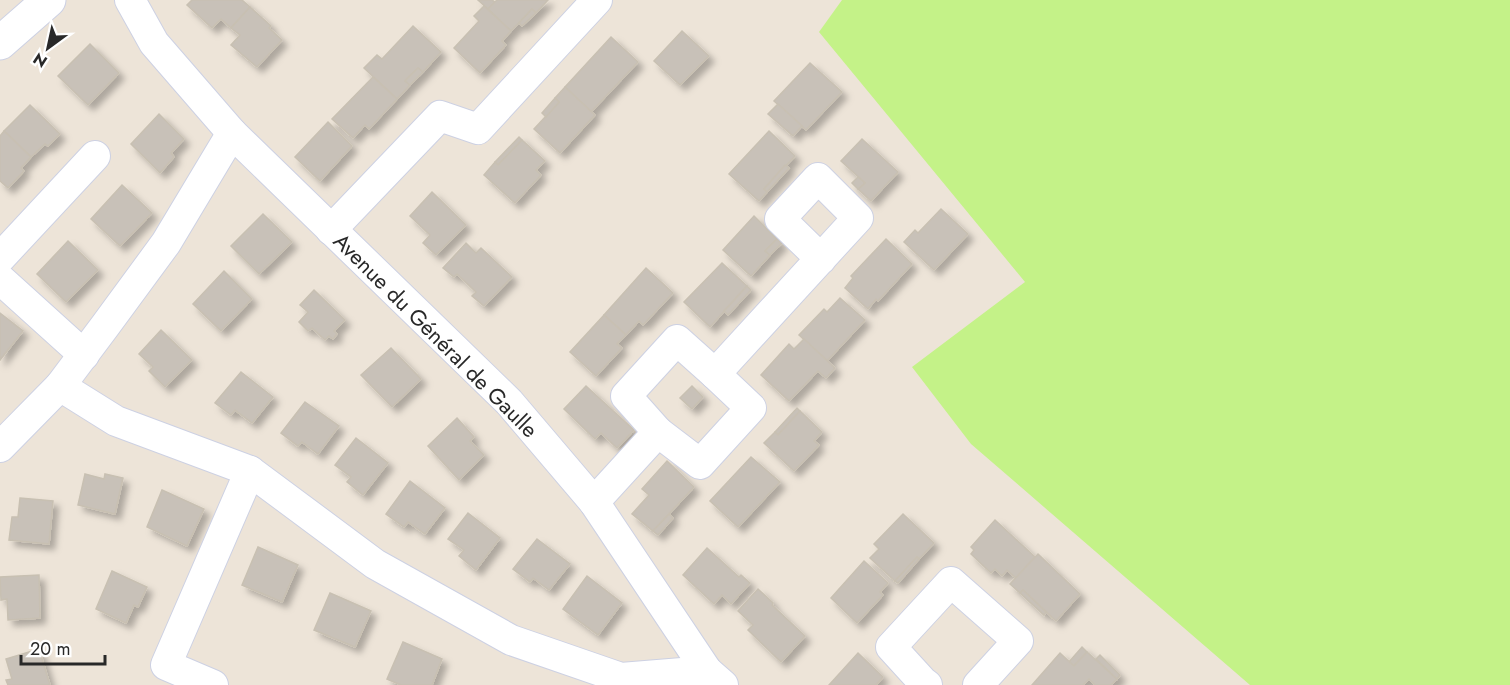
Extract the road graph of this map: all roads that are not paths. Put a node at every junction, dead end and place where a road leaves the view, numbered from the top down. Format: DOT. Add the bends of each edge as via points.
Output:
graph roads {
  1 [pos="49,0"];
  2 [pos="130,0"];
  3 [pos="597,0"];
  4 [pos="0,43"];
  5 [pos="232,133"];
  6 [pos="95,156"];
  7 [pos="331,230"];
  8 [pos="0,258"];
  9 [pos="821,259"];
  10 [pos="0,279"];
  11 [pos="84,355"];
  12 [pos="715,374"];
  13 [pos="60,386"];
  14 [pos="658,432"];
  15 [pos="0,447"];
  16 [pos="250,471"];
  17 [pos="594,502"];
  18 [pos="715,678"];
  19 [pos="924,684"];
  20 [pos="213,685"];
  21 [pos="978,685"];
  1 -- 4 [label="street"];
  2 -- 5 [label="street, Avenue du Général de Gaulle" via="154,43"];
  3 -- 7 [label="street" via="478,129 440,116"];
  5 -- 7 [label="street, Avenue du Général de Gaulle"];
  5 -- 11 [label="street" via="166,243"];
  6 -- 8 [label="street"];
  7 -- 17 [label="street, Avenue du Général de Gaulle" via="509,402"];
  9 -- 12 [label="street"];
  10 -- 11 [label="street"];
  11 -- 13 [label="street"];
  12 -- 14 [label="street" via="676,340 626,396"];
  12 -- 14 [label="street" via="751,408 700,464"];
  13 -- 15 [label="street"];
  13 -- 16 [label="street" via="116,421"];
  14 -- 17 [label="street"];
  16 -- 18 [label="street" via="375,564 511,640 621,678"];
  16 -- 20 [label="street" via="166,665"];
  17 -- 18 [label="street, Avenue du Général de Gaulle"];
  19 -- 21 [label="street" via="891,647 951,582 1018,641"];
}
